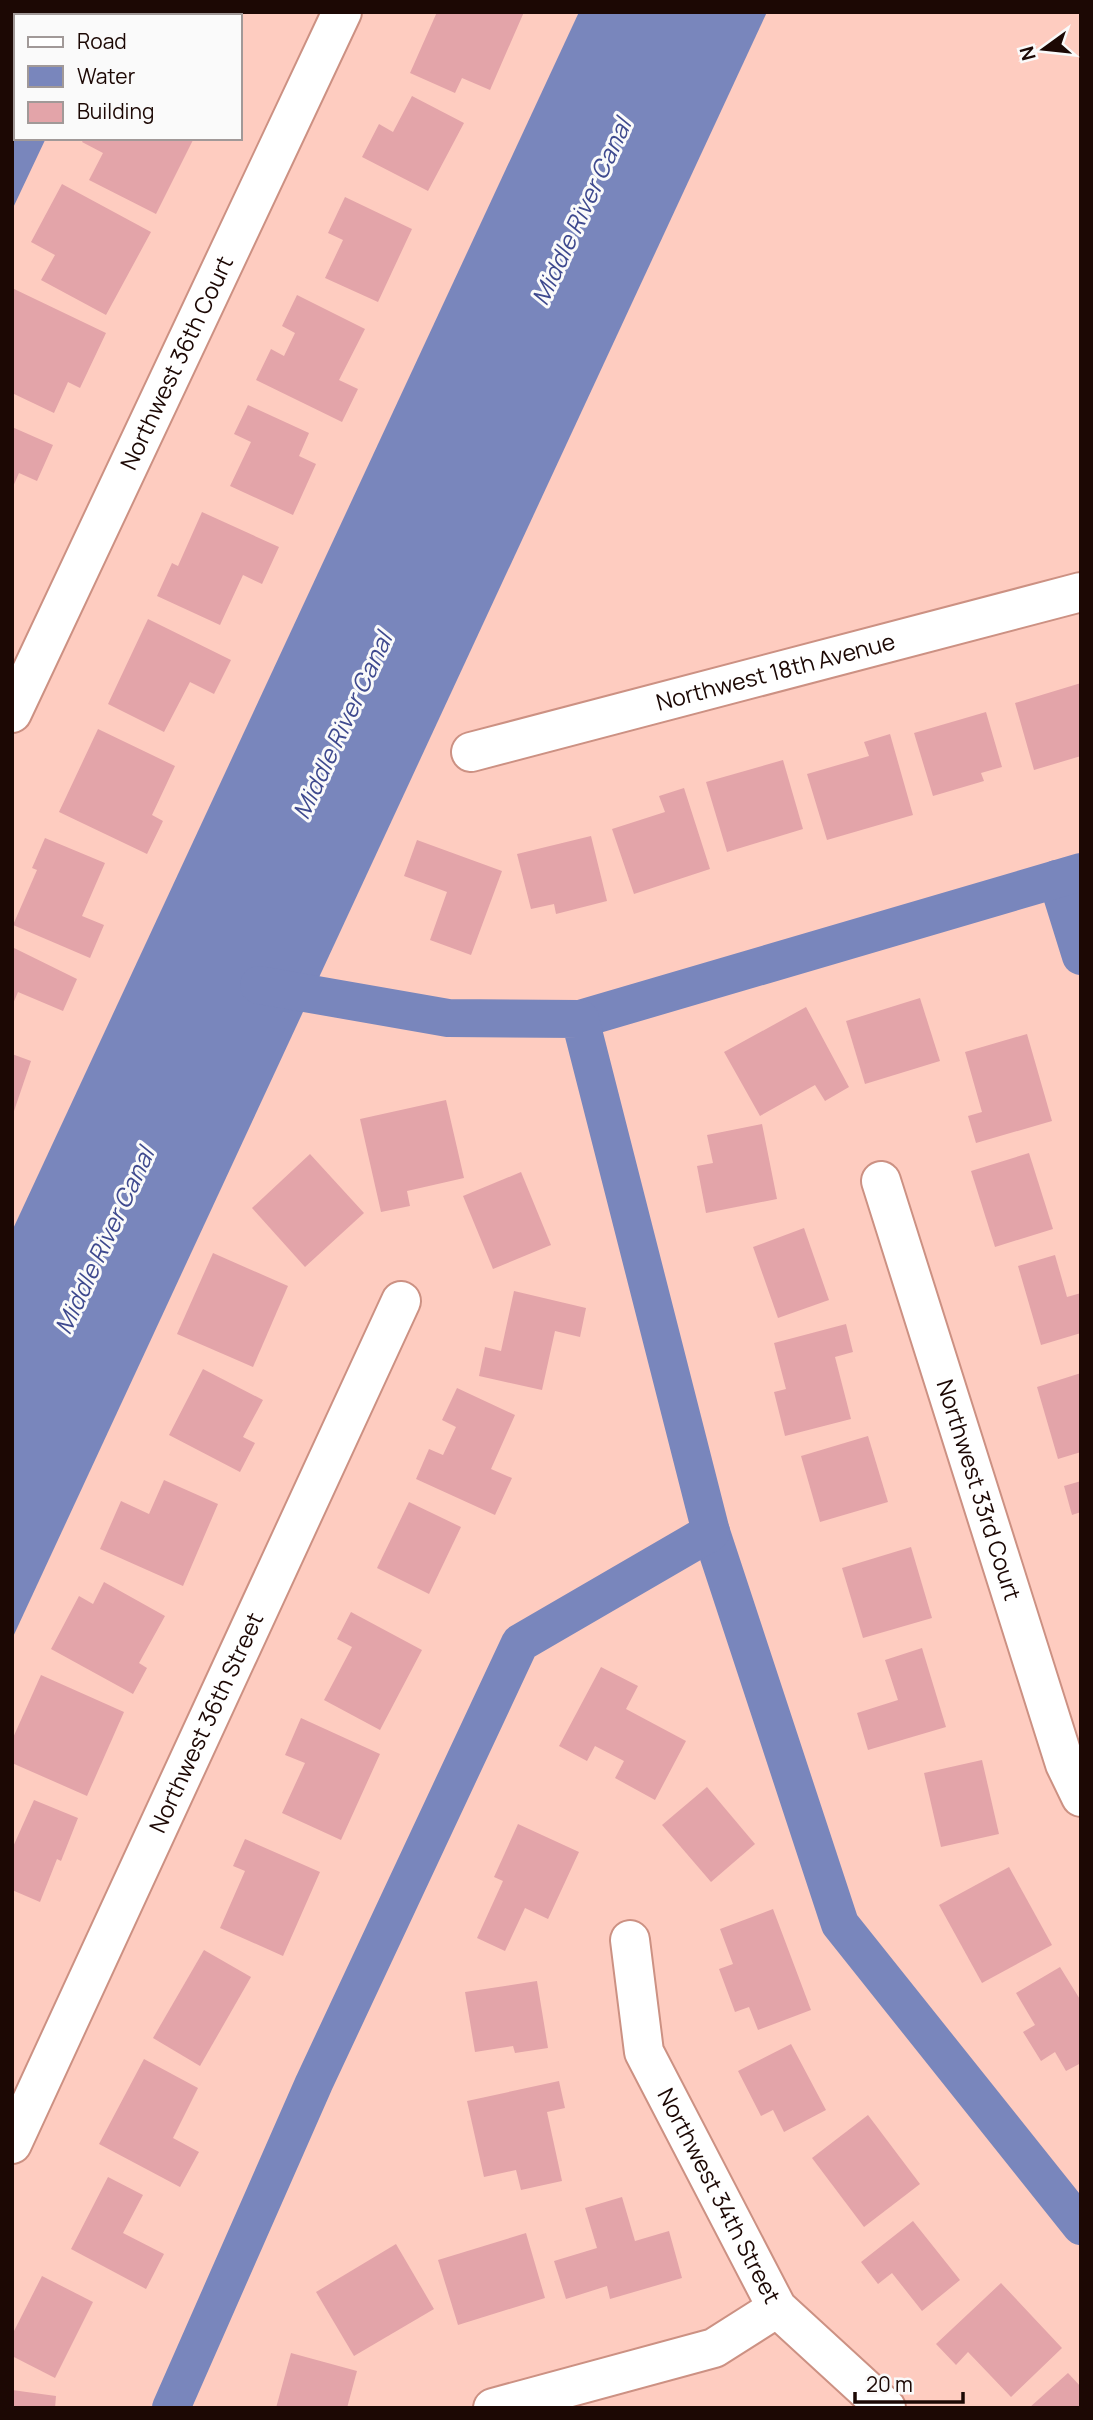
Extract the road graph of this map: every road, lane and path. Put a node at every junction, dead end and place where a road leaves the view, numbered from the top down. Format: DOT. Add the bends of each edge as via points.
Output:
graph roads {
  1 [pos="342,12"];
  2 [pos="1081,592"];
  3 [pos="12,713"];
  4 [pos="471,752"];
  5 [pos="881,1181"];
  6 [pos="401,1301"];
  7 [pos="1081,1797"];
  8 [pos="631,1940"];
  9 [pos="12,2144"];
  10 [pos="777,2308"];
  11 [pos="493,2408"];
  12 [pos="886,2408"];
  1 -- 3 [label="street, Northwest 36th Court"];
  2 -- 4 [label="street, Northwest 18th Avenue"];
  5 -- 7 [label="street, Northwest 33rd Court" via="1065,1764"];
  6 -- 9 [label="street, Northwest 36th Street"];
  8 -- 10 [label="street, Northwest 34th Street" via="644,2052"];
  10 -- 11 [label="street" via="714,2348"];
  10 -- 12 [label="street, Northwest 34th Street"];
}
